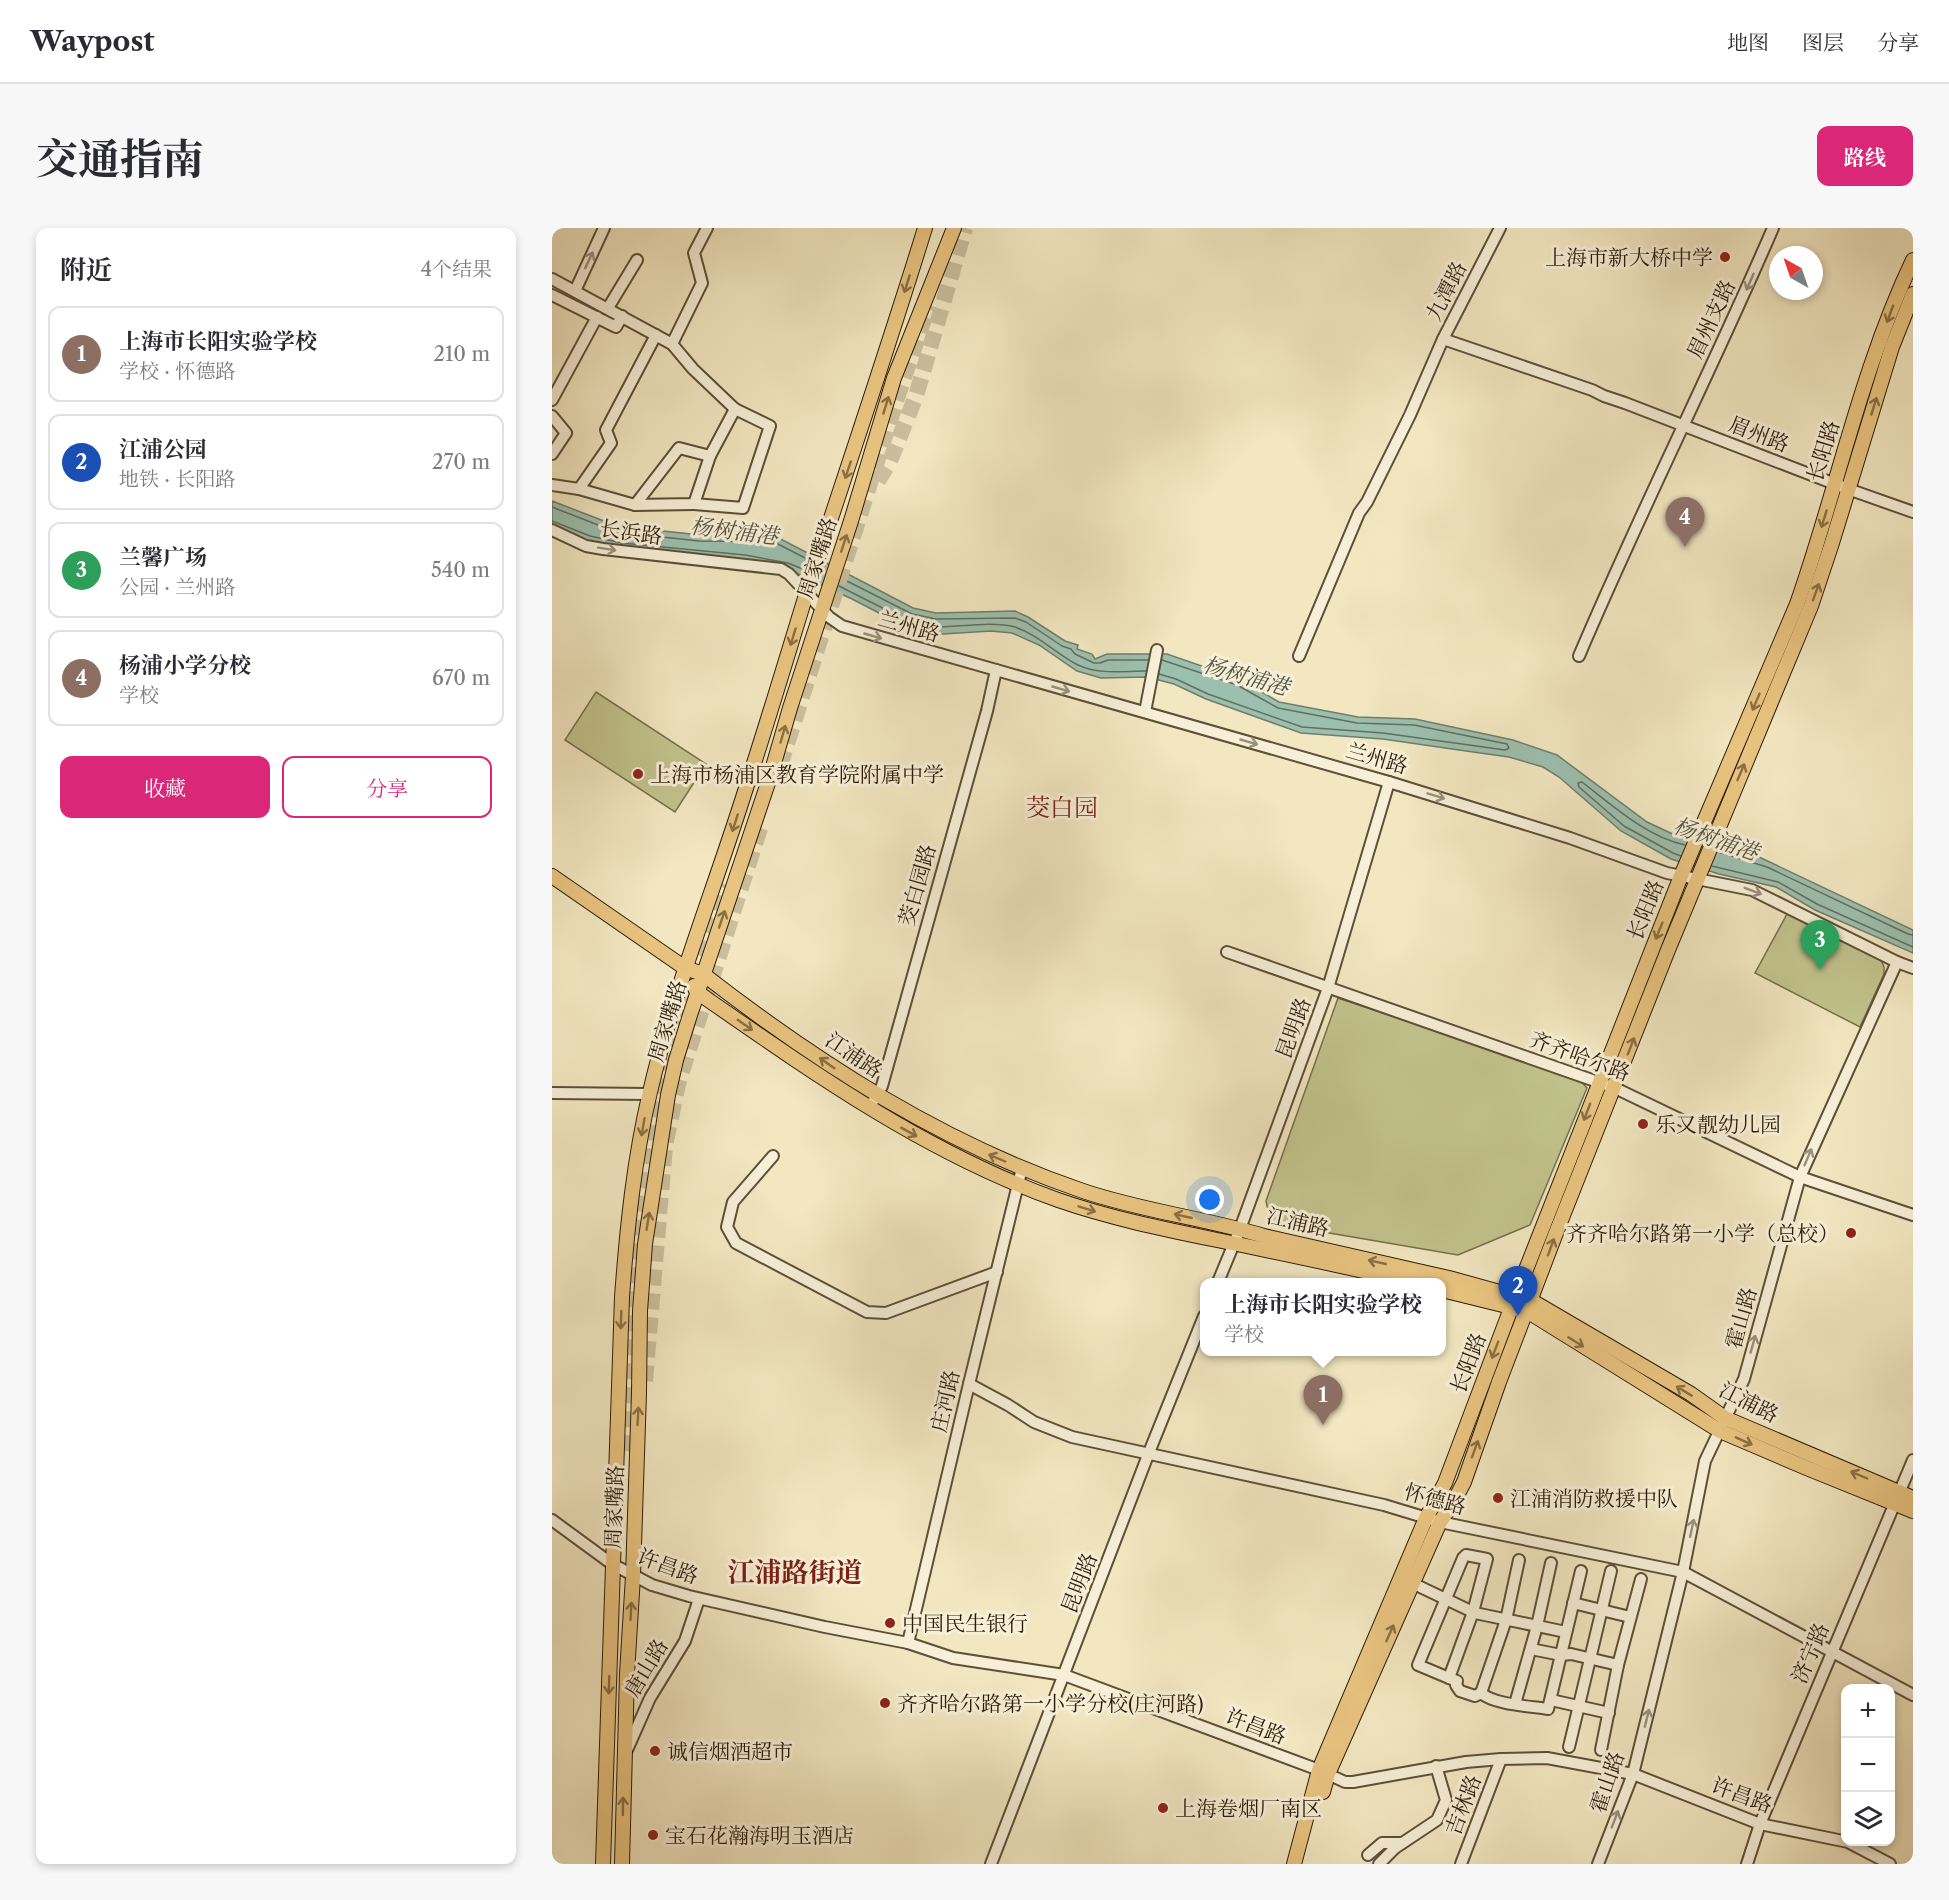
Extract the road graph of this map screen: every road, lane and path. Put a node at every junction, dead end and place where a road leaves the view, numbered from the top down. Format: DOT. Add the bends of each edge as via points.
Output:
graph roads {
  1 [pos="604,228"];
  2 [pos="707,228"];
  3 [pos="925,228"];
  4 [pos="954,228"];
  5 [pos="1500,228"];
  6 [pos="1773,228"];
  7 [pos="637,260"];
  8 [pos="1913,260"];
  9 [pos="552,279"];
  10 [pos="574,291"];
  11 [pos="1913,294"];
  12 [pos="552,295"];
  13 [pos="608,308"];
  14 [pos="622,316"];
  15 [pos="597,317"];
  16 [pos="656,335"];
  17 [pos="1443,339"];
  18 [pos="672,344"];
  19 [pos="552,400"];
  20 [pos="735,409"];
  21 [pos="552,416"];
  22 [pos="1683,426"];
  23 [pos="552,454"];
  24 [pos="710,456"];
  25 [pos="552,485"];
  26 [pos="1841,486"];
  27 [pos="579,489"];
  28 [pos="693,504"];
  29 [pos="635,505"];
  30 [pos="1913,512"];
  31 [pos="552,530"];
  32 [pos="809,586"];
  33 [pos="823,610"];
  34 [pos="1157,650"];
  35 [pos="1299,656"];
  36 [pos="1579,656"];
  37 [pos="996,670"];
  38 [pos="1145,712"];
  39 [pos="1389,782"];
  40 [pos="552,876"];
  41 [pos="1681,876"];
  42 [pos="1696,880"];
  43 [pos="1227,952"];
  44 [pos="1897,962"];
  45 [pos="1913,968"];
  46 [pos="685,969"];
  47 [pos="703,974"];
  48 [pos="1328,988"];
  49 [pos="697,992"];
  50 [pos="1599,1082"];
  51 [pos="1615,1088"];
  52 [pos="552,1093"];
  53 [pos="649,1094"];
  54 [pos="873,1102"];
  55 [pos="772,1156"];
  56 [pos="1022,1168"];
  57 [pos="1800,1177"];
  58 [pos="1018,1185"];
  59 [pos="1913,1215"];
  60 [pos="1240,1229"];
  61 [pos="1234,1244"];
  62 [pos="997,1272"];
  63 [pos="1220,1278"];
  64 [pos="1393,1278"];
  65 [pos="1446,1291"];
  66 [pos="1514,1301"];
  67 [pos="1529,1306"];
  68 [pos="1200,1326"];
  69 [pos="969,1384"];
  70 [pos="1723,1424"];
  71 [pos="1148,1455"];
  72 [pos="1913,1460"];
  73 [pos="1903,1498"];
  74 [pos="1913,1511"];
  75 [pos="552,1520"];
  76 [pos="1433,1520"];
  77 [pos="1519,1560"];
  78 [pos="1551,1563"];
  79 [pos="612,1564"];
  80 [pos="1581,1571"];
  81 [pos="1611,1571"];
  82 [pos="1683,1572"];
  83 [pos="633,1576"];
  84 [pos="1641,1579"];
  85 [pos="1412,1583"];
  86 [pos="699,1599"];
  87 [pos="1446,1599"];
  88 [pos="1573,1603"];
  89 [pos="1602,1610"];
  90 [pos="1473,1612"];
  91 [pos="1630,1617"];
  92 [pos="1506,1620"];
  93 [pos="1537,1626"];
  94 [pos="1566,1632"];
  95 [pos="908,1643"];
  96 [pos="1531,1649"];
  97 [pos="1832,1651"];
  98 [pos="1561,1655"];
  99 [pos="1590,1659"];
  100 [pos="1618,1665"];
  101 [pos="1064,1675"];
  102 [pos="1449,1678"];
  103 [pos="1481,1693"];
  104 [pos="1913,1695"];
  105 [pos="1551,1700"];
  106 [pos="1515,1704"];
  107 [pos="1578,1706"];
  108 [pos="1609,1713"];
  109 [pos="1569,1747"];
  110 [pos="1601,1750"];
  111 [pos="624,1756"];
  112 [pos="1501,1759"];
  113 [pos="1436,1766"];
  114 [pos="1324,1772"];
  115 [pos="1633,1774"];
  116 [pos="1760,1824"];
  117 [pos="1402,1843"];
  118 [pos="1368,1855"];
  119 [pos="603,1864"];
  120 [pos="622,1864"];
  121 [pos="991,1864"];
  122 [pos="1294,1864"];
  123 [pos="1303,1864"];
  124 [pos="1379,1864"];
  125 [pos="1461,1864"];
  126 [pos="1598,1864"];
  127 [pos="1747,1864"];
  128 [pos="1890,1864"];
  10 -- 1 [label="street, one-way"];
  2 -- 18 [label="street" via="694,253 702,283"];
  3 -- 32 [label="main road, 周家嘴路, one-way"];
  33 -- 4 [label="main road, 周家嘴路, one-way" via="894,378"];
  5 -- 17 [label="street, 九潭路"];
  6 -- 22 [label="street, 眉州支路, one-way"];
  7 -- 13 [label="street"];
  8 -- 26 [label="main road, 长阳路, one-way" via="1878,345"];
  9 -- 10 [label="street"];
  10 -- 13 [label="street"];
  26 -- 11 [label="main road, 长阳路, one-way"];
  12 -- 15 [label="street"];
  13 -- 14 [label="street"];
  14 -- 15 [label="street" via="616,327"];
  14 -- 16 [label="street"];
  15 -- 19 [label="street"];
  16 -- 18 [label="street"];
  16 -- 27 [label="street" via="606,430 611,443"];
  17 -- 22 [label="street, 眉州路"];
  17 -- 35 [label="street, 九潭路" via="1410,415 1359,513"];
  18 -- 20 [label="street"];
  20 -- 24 [label="street"];
  20 -- 28 [label="street" via="770,426 743,508"];
  21 -- 23 [label="street" via="566,433"];
  22 -- 26 [label="street, 眉州路"];
  22 -- 36 [label="street, 眉州支路"];
  24 -- 28 [label="street"];
  24 -- 29 [label="street" via="679,448"];
  25 -- 27 [label="street"];
  26 -- 30 [label="street, 眉州路"];
  26 -- 41 [label="main road, 长阳路, one-way" via="1797,604"];
  42 -- 26 [label="main road, 长阳路, one-way" via="1811,606 1832,543"];
  27 -- 29 [label="street"];
  28 -- 29 [label="street"];
  31 -- 32 [label="street, 长浜路, one-way" via="586,546 603,549 781,569"];
  32 -- 33 [label="street, 长浜路"];
  32 -- 46 [label="main road, 周家嘴路, one-way" via="730,841"];
  33 -- 37 [label="street, 兰州路, one-way" via="842,626"];
  47 -- 33 [label="main road, 周家嘴路, one-way"];
  34 -- 38 [label="street"];
  37 -- 38 [label="street, 兰州路, one-way"];
  37 -- 54 [label="street, 茭白园路" via="882,1086"];
  38 -- 39 [label="street, 兰州路, one-way"];
  39 -- 41 [label="street, 兰州路, one-way"];
  39 -- 48 [label="street, 昆明路"];
  40 -- 46 [label="main road, 江浦路"];
  41 -- 42 [label="street, 兰州路"];
  41 -- 50 [label="main road, 长阳路, one-way"];
  42 -- 44 [label="street, 兰州路, one-way" via="1752,890"];
  51 -- 42 [label="main road, 长阳路, one-way"];
  43 -- 48 [label="street, 齐齐哈尔路"];
  44 -- 45 [label="street, 兰州路"];
  57 -- 44 [label="street, 霍山路, one-way"];
  46 -- 47 [label="main road, 江浦路"];
  46 -- 49 [label="main road, 江浦路"];
  46 -- 53 [label="main road, 周家嘴路"];
  47 -- 49 [label="main road, 周家嘴路"];
  54 -- 47 [label="main road, 江浦路, one-way" via="846,1076"];
  48 -- 50 [label="street, 齐齐哈尔路"];
  48 -- 60 [label="street, 昆明路"];
  49 -- 54 [label="main road, 江浦路, one-way" via="786,1053"];
  83 -- 49 [label="main road, 周家嘴路, one-way" via="645,1244 671,1083"];
  50 -- 51 [label="street, 齐齐哈尔路"];
  50 -- 66 [label="main road, 长阳路, one-way"];
  51 -- 57 [label="street, 齐齐哈尔路"];
  67 -- 51 [label="main road, 长阳路, one-way"];
  52 -- 53 [label="street"];
  53 -- 79 [label="main road, 周家嘴路, one-way" via="625,1257"];
  56 -- 54 [label="main road, 江浦路, one-way"];
  54 -- 58 [label="main road, 江浦路, one-way" via="934,1146"];
  55 -- 62 [label="street" via="733,1202 727,1227 736,1243 867,1312 886,1313"];
  56 -- 58 [label="street, 庄河路"];
  60 -- 56 [label="main road, 江浦路, one-way" via="1119,1202"];
  57 -- 59 [label="street, 齐齐哈尔路"];
  70 -- 57 [label="street, 霍山路, one-way" via="1744,1379"];
  58 -- 61 [label="main road, 江浦路, one-way" via="1114,1217"];
  58 -- 62 [label="street, 庄河路"];
  60 -- 61 [label="street, 昆明路"];
  66 -- 60 [label="main road, 江浦路, one-way" via="1449,1278"];
  61 -- 63 [label="street, 昆明路"];
  61 -- 64 [label="main road, 江浦路"];
  62 -- 69 [label="street, 庄河路"];
  65 -- 66 [label="main road, 江浦路"];
  66 -- 67 [label="main road, 江浦路"];
  66 -- 76 [label="main road, 长阳路, one-way"];
  67 -- 70 [label="main road, 江浦路"];
  76 -- 67 [label="main road, 长阳路, one-way" via="1454,1503 1464,1482"];
  68 -- 71 [label="street, 昆明路"];
  69 -- 71 [label="street, 怀德路" via="1049,1429"];
  69 -- 95 [label="street, 庄河路"];
  70 -- 73 [label="main road, 江浦路" via="1809,1469"];
  82 -- 70 [label="street, 霍山路, one-way" via="1705,1461"];
  71 -- 76 [label="street, 怀德路" via="1384,1505"];
  71 -- 101 [label="street, 昆明路"];
  72 -- 73 [label="street, 济宁路"];
  73 -- 74 [label="main road, 江浦路"];
  73 -- 97 [label="street, 济宁路"];
  75 -- 79 [label="street, 许昌路"];
  76 -- 82 [label="street, 怀德路"];
  76 -- 85 [label="main road, 长阳路"];
  76 -- 114 [label="main road, 长阳路"];
  77 -- 92 [label="street"];
  78 -- 93 [label="street"];
  79 -- 83 [label="street, 许昌路"];
  79 -- 119 [label="main road, 周家嘴路, one-way"];
  80 -- 88 [label="street"];
  81 -- 89 [label="street"];
  82 -- 97 [label="street, 怀德路"];
  115 -- 82 [label="street, 霍山路, one-way"];
  83 -- 86 [label="street, 许昌路" via="652,1586"];
  111 -- 83 [label="main road, 周家嘴路, one-way"];
  84 -- 91 [label="street"];
  85 -- 87 [label="street"];
  114 -- 85 [label="main road, 长阳路, one-way"];
  86 -- 95 [label="street, 许昌路"];
  86 -- 111 [label="street, 唐山路" via="685,1641 650,1698"];
  87 -- 90 [label="street"];
  87 -- 90 [label="street" via="1466,1555 1487,1559"];
  87 -- 102 [label="street" via="1418,1665"];
  88 -- 89 [label="street"];
  88 -- 94 [label="street"];
  89 -- 91 [label="street"];
  89 -- 99 [label="street"];
  90 -- 92 [label="street"];
  90 -- 102 [label="street"];
  91 -- 100 [label="street"];
  92 -- 93 [label="street"];
  92 -- 103 [label="street"];
  93 -- 94 [label="street"];
  93 -- 96 [label="street"];
  94 -- 98 [label="street"];
  95 -- 101 [label="street, 许昌路" via="953,1658"];
  96 -- 98 [label="street"];
  96 -- 106 [label="street"];
  97 -- 104 [label="street, 怀德路"];
  97 -- 116 [label="street, 济宁路"];
  98 -- 99 [label="street"];
  98 -- 105 [label="street"];
  99 -- 100 [label="street"];
  99 -- 107 [label="street"];
  100 -- 108 [label="street"];
  101 -- 114 [label="street, 许昌路"];
  101 -- 121 [label="street, 昆明路"];
  102 -- 103 [label="street" via="1457,1681 1460,1691 1475,1696"];
  103 -- 106 [label="street"];
  105 -- 106 [label="street" via="1548,1709"];
  105 -- 107 [label="street"];
  107 -- 108 [label="street"];
  107 -- 109 [label="street"];
  108 -- 110 [label="street"];
  120 -- 111 [label="main road, 周家嘴路, one-way"];
  112 -- 113 [label="street, 许昌路"];
  112 -- 115 [label="street, 许昌路" via="1547,1758"];
  112 -- 125 [label="street, 吉林路"];
  113 -- 114 [label="street, 许昌路" via="1353,1782"];
  113 -- 117 [label="street" via="1446,1800 1437,1820"];
  114 -- 122 [label="main road, 长阳路"];
  114 -- 123 [label="main road, 长阳路"];
  115 -- 116 [label="street, 许昌路"];
  126 -- 115 [label="street, 霍山路, one-way"];
  116 -- 127 [label="street, 济宁路"];
  116 -- 128 [label="street, 许昌路" via="1848,1842"];
  117 -- 118 [label="street" via="1382,1843"];
  117 -- 124 [label="street"];
}
